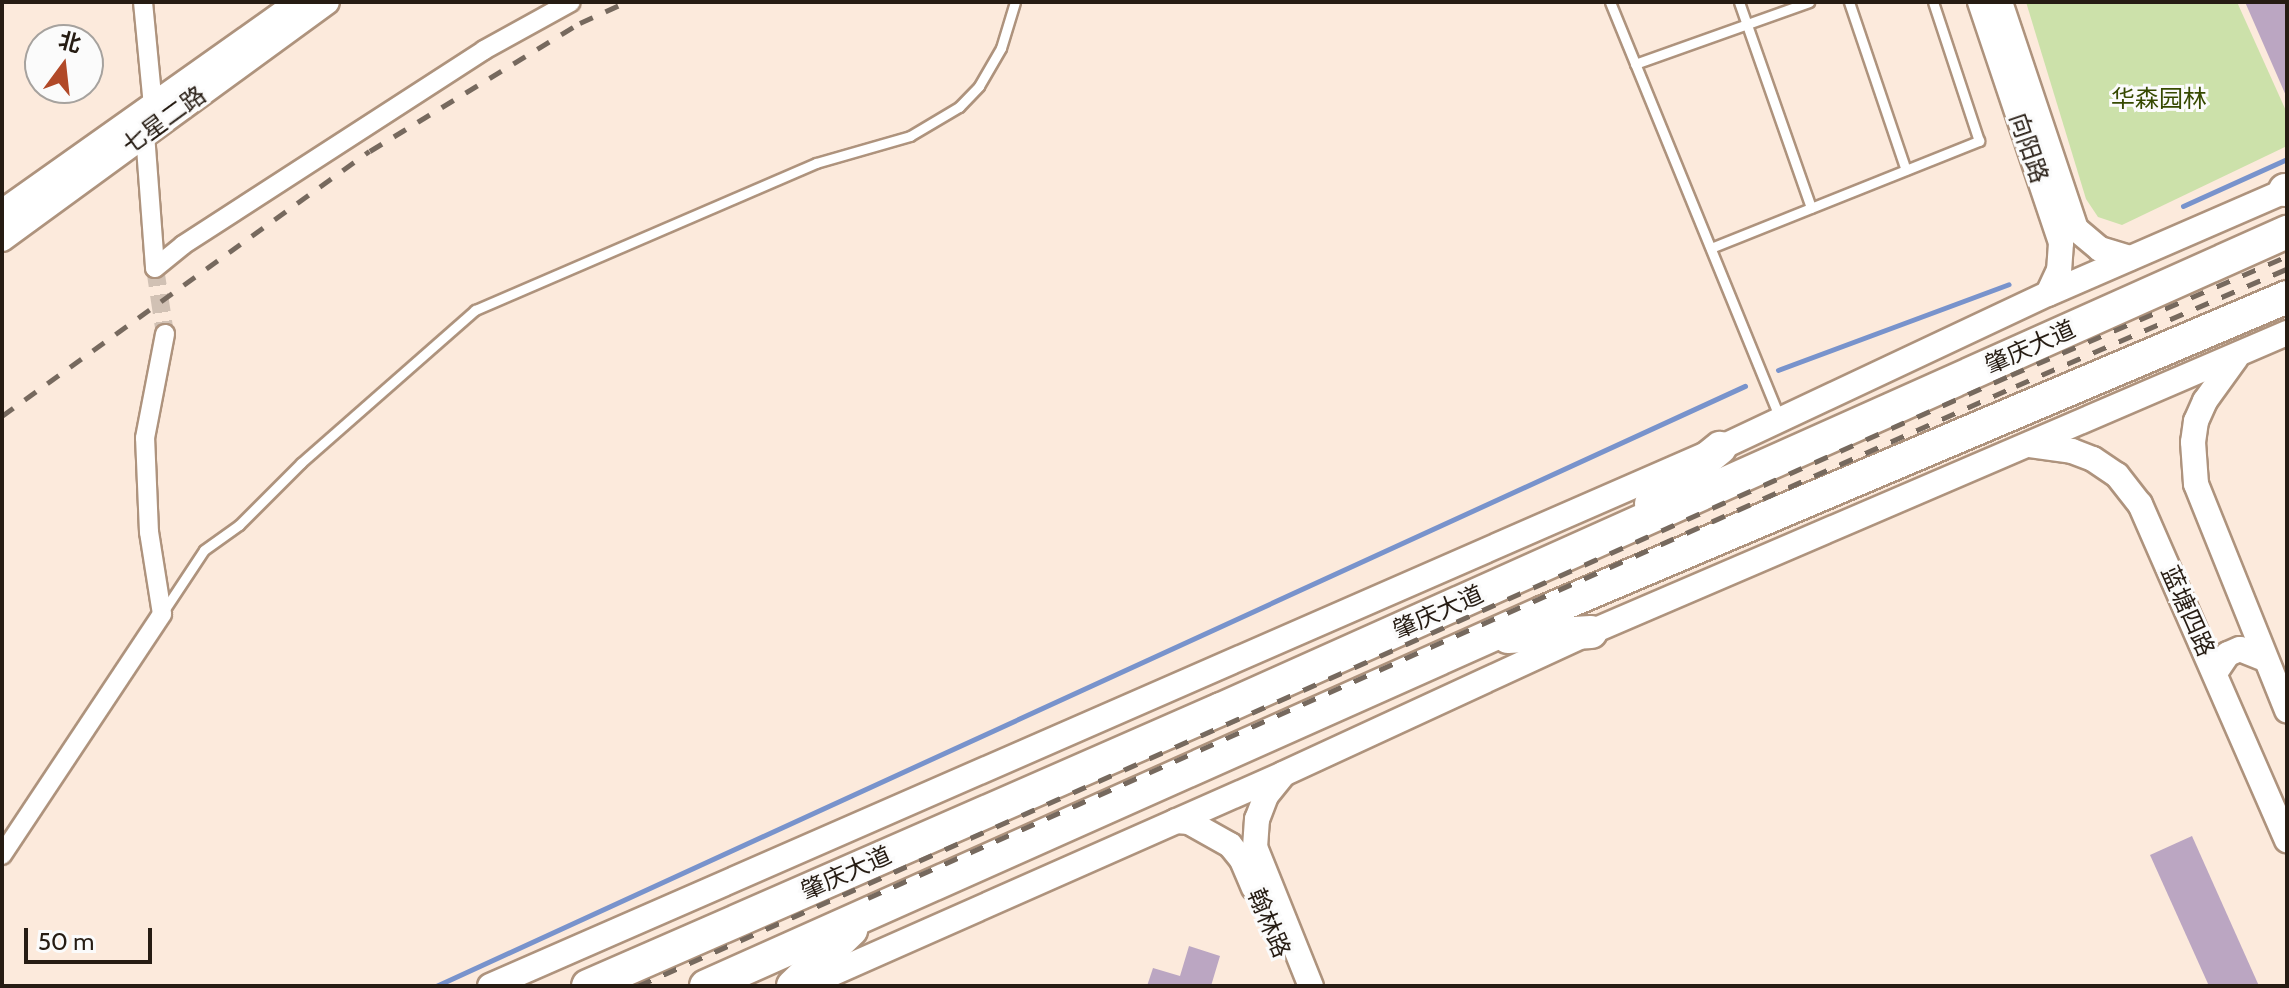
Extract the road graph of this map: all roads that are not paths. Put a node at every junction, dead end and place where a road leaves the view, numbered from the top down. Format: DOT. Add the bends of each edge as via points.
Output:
graph roads {
  1 [pos="143,2"];
  2 [pos="299,2"];
  3 [pos="327,2"];
  4 [pos="571,2"];
  5 [pos="1015,2"];
  6 [pos="1610,2"];
  7 [pos="1739,2"];
  8 [pos="1809,2"];
  9 [pos="1849,2"];
  10 [pos="1933,2"];
  11 [pos="1980,2"];
  12 [pos="2000,2"];
  13 [pos="1747,24"];
  14 [pos="1635,64"];
  15 [pos="153,105"];
  16 [pos="145,134"];
  17 [pos="1906,170"];
  18 [pos="2286,190"];
  19 [pos="1811,208"];
  20 [pos="2,212"];
  21 [pos="2287,232"];
  22 [pos="2,239"];
  23 [pos="1711,248"];
  24 [pos="2130,258"];
  25 [pos="2048,294"];
  26 [pos="2287,297"];
  27 [pos="2287,333"];
  28 [pos="165,334"];
  29 [pos="2237,356"];
  30 [pos="1780,420"];
  31 [pos="2028,445"];
  32 [pos="1720,448"];
  33 [pos="1616,532"];
  34 [pos="162,614"];
  35 [pos="1591,632"];
  36 [pos="1485,639"];
  37 [pos="2265,659"];
  38 [pos="2215,673"];
  39 [pos="2287,710"];
  40 [pos="1283,774"];
  41 [pos="1176,821"];
  42 [pos="2287,840"];
  43 [pos="2,855"];
  44 [pos="1251,861"];
  45 [pos="869,913"];
  46 [pos="490,986"];
  47 [pos="588,986"];
  48 [pos="706,986"];
  49 [pos="793,986"];
  50 [pos="804,986"];
  51 [pos="1296,986"];
  52 [pos="1311,986"];
  1 -- 15 [label="street"];
  2 -- 15 [label="street, 七星二路"];
  3 -- 16 [label="street, 七星二路"];
  4 -- 16 [label="street" via="484,50 155,268"];
  5 -- 34 [label="lane" via="1001,48 979,86 959,107 910,136 816,163 475,310 301,463 239,525 204,550"];
  6 -- 14 [label="lane"];
  7 -- 13 [label="lane"];
  8 -- 13 [label="lane"];
  9 -- 17 [label="lane"];
  10 -- 17 [label="lane" via="1979,141"];
  11 -- 25 [label="street, 向阳路" via="2061,243 2059,270"];
  12 -- 24 [label="street, 向阳路" via="2076,229 2100,249"];
  13 -- 14 [label="lane"];
  13 -- 19 [label="lane"];
  14 -- 23 [label="lane"];
  15 -- 20 [label="street, 七星二路"];
  16 -- 22 [label="street, 七星二路"];
  17 -- 19 [label="lane"];
  18 -- 24 [label="street"];
  19 -- 23 [label="lane"];
  21 -- 33 [label="highway, 肇庆大道"];
  23 -- 30 [label="lane"];
  24 -- 25 [label="street"];
  25 -- 30 [label="street"];
  26 -- 36 [label="highway, 肇庆大道"];
  27 -- 29 [label="street"];
  28 -- 34 [label="street" via="145,438 149,532"];
  29 -- 31 [label="street"];
  29 -- 37 [label="street" via="2196,421 2193,463 2205,514"];
  30 -- 32 [label="street"];
  31 -- 35 [label="street"];
  31 -- 38 [label="street, 蓝塘四路" via="2072,451 2105,467 2128,487 2150,524"];
  32 -- 33 [label="highway"];
  32 -- 46 [label="street"];
  33 -- 47 [label="highway, 肇庆大道"];
  34 -- 43 [label="street"];
  35 -- 36 [label="highway"];
  35 -- 40 [label="street"];
  36 -- 45 [label="highway, 肇庆大道"];
  37 -- 38 [label="street" via="2240,649 2228,654"];
  37 -- 39 [label="street"];
  38 -- 42 [label="street, 蓝塘四路"];
  40 -- 41 [label="street"];
  40 -- 44 [label="street" via="1257,819"];
  41 -- 44 [label="street" via="1216,834"];
  41 -- 50 [label="street"];
  44 -- 51 [label="street, 翰林路"];
  44 -- 52 [label="street, 翰林路"];
  45 -- 48 [label="highway, 肇庆大道"];
  45 -- 49 [label="highway"];
}
